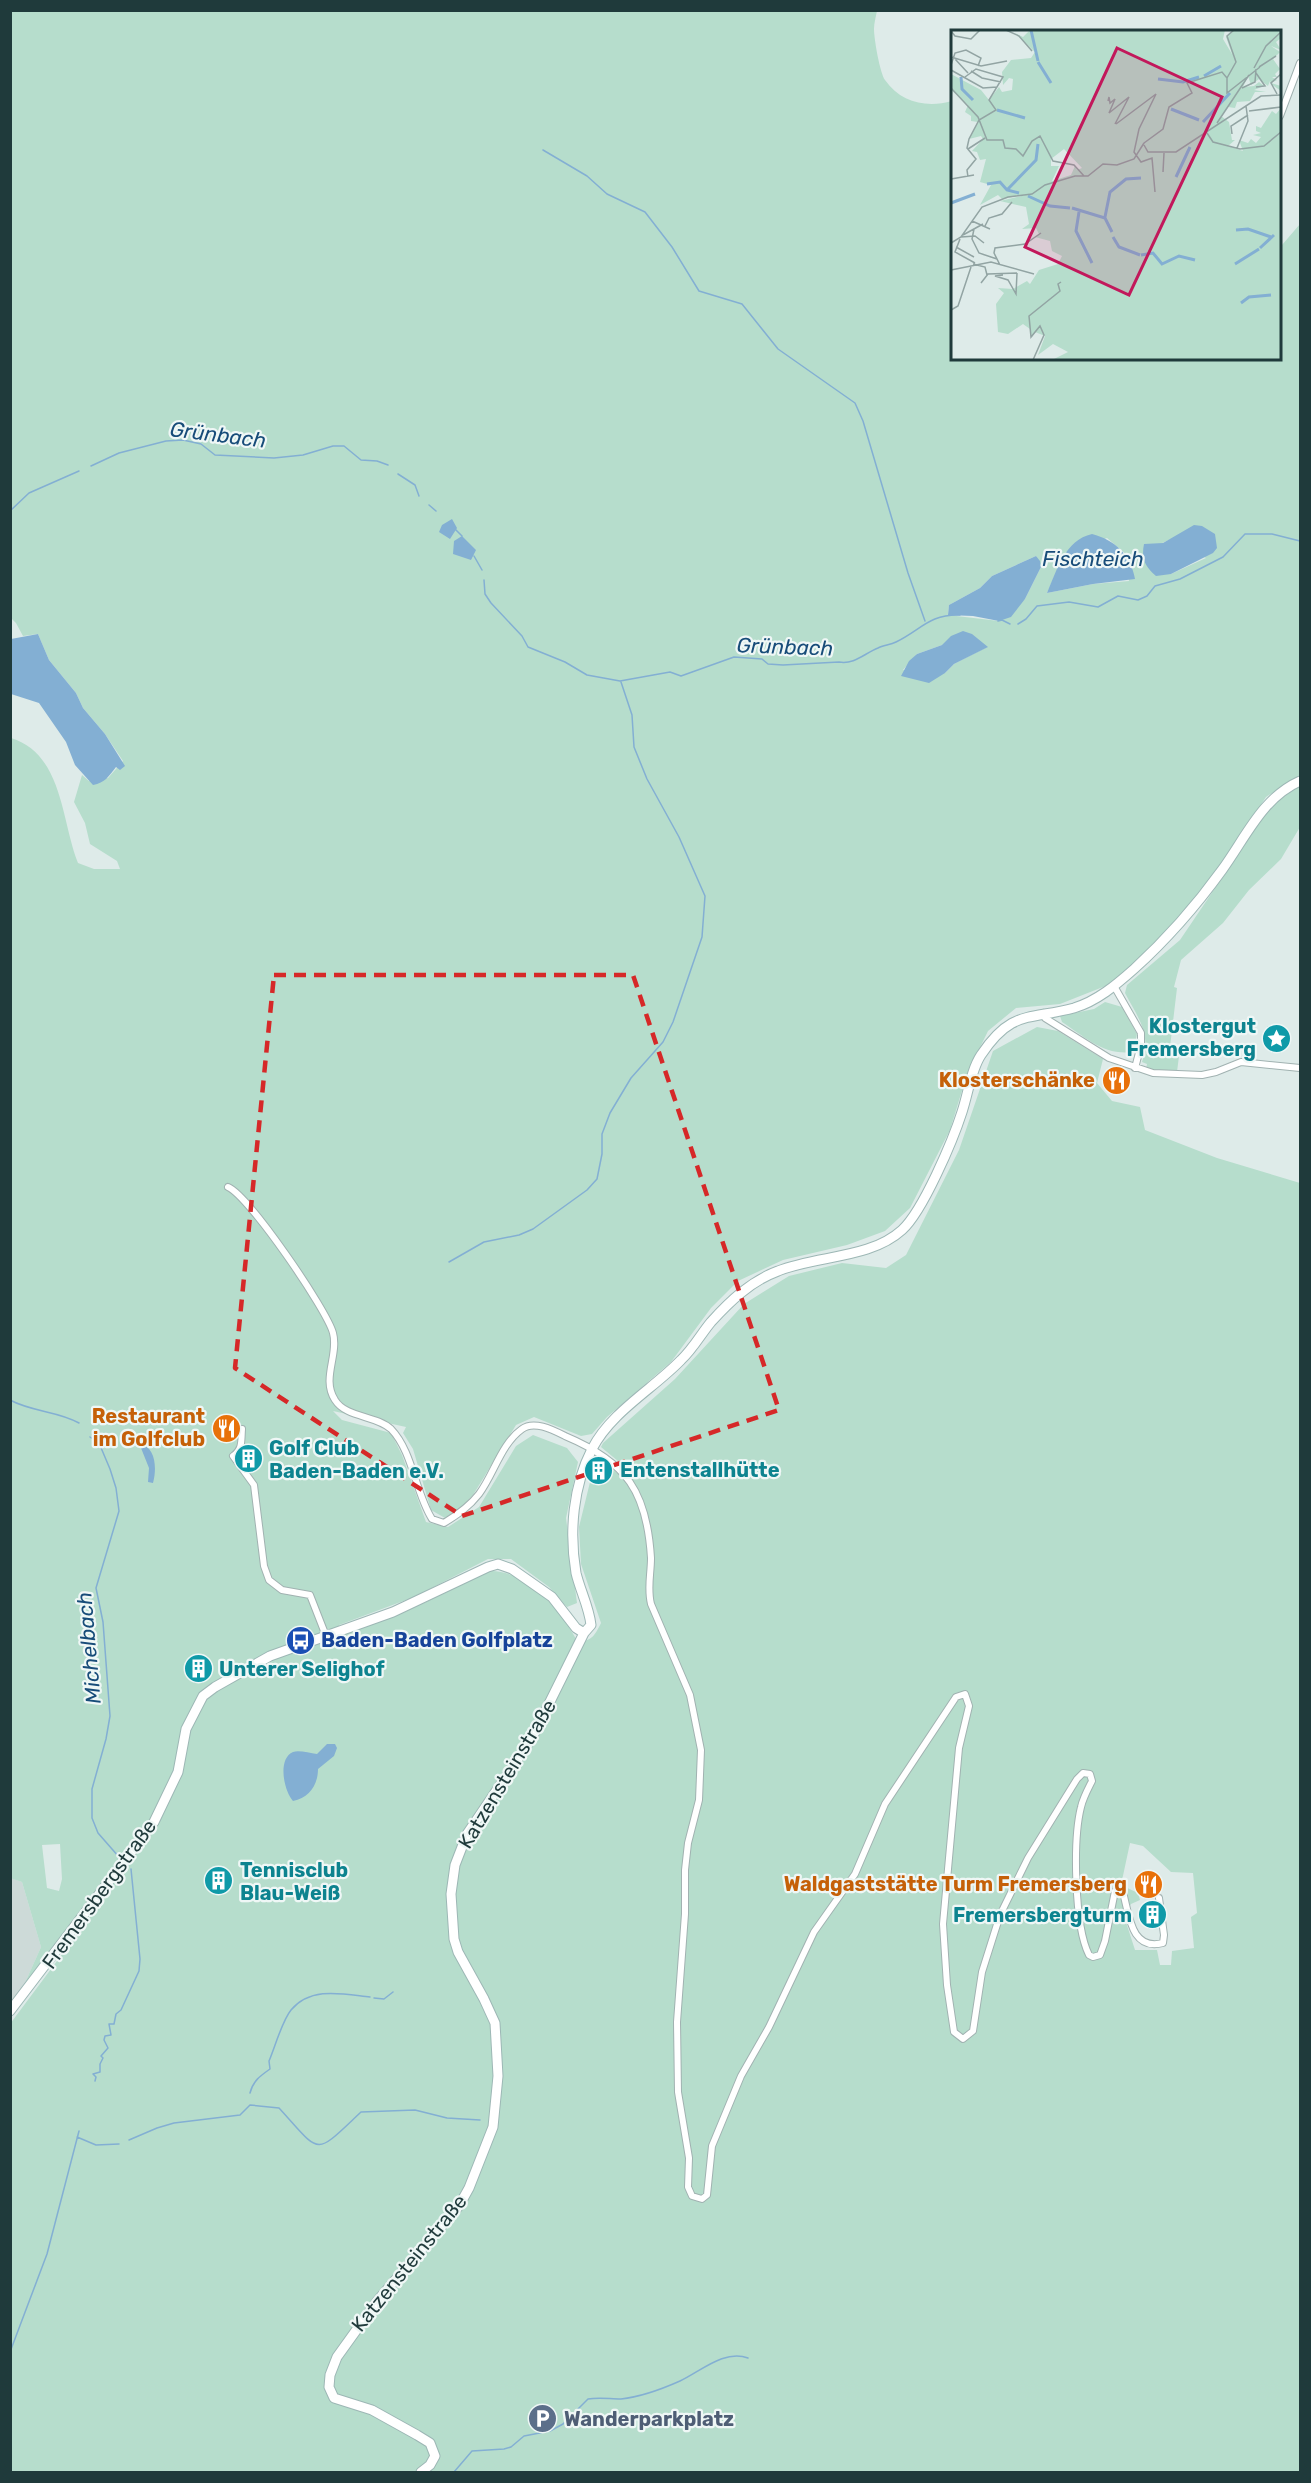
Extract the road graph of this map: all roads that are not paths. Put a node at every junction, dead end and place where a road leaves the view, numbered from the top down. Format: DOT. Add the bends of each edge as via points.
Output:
graph roads {
  1 [pos="1300,63"];
  2 [pos="1281,113"];
  3 [pos="1300,781"];
  4 [pos="1114,986"];
  5 [pos="1043,1013"];
  6 [pos="1135,1068"];
  7 [pos="1300,1068"];
  8 [pos="228,1187"];
  9 [pos="242,1429"];
  10 [pos="591,1450"];
  11 [pos="584,1633"];
  12 [pos="326,1636"];
  13 [pos="1159,1898"];
  14 [pos="10,2011"];
  15 [pos="421,2472"];
  1 -- 2 [label="street"];
  3 -- 4 [label="main road" via="1268,801 1188,914"];
  4 -- 5 [label="main road" via="1083,1004"];
  4 -- 6 [label="street" via="1141,1033"];
  5 -- 6 [label="street" via="1089,1047"];
  5 -- 10 [label="main road" via="1023,1017 1003,1028 979,1058 941,1161 905,1227 867,1250 775,1272 738,1294 685,1357 606,1428"];
  6 -- 7 [label="street" via="1192,1075 1216,1072 1241,1062"];
  8 -- 10 [label="street" via="278,1242 324,1310 334,1336 330,1387 335,1402 390,1428 405,1449 432,1520 444,1522 462,1512 480,1493 511,1439 524,1427 544,1426"];
  9 -- 12 [label="street" via="241,1446 233,1456 254,1485 269,1580 282,1590 310,1595"];
  10 -- 11 [label="main road" via="575,1500 572,1540 576,1574 590,1618 589,1629"];
  10 -- 13 [label="street" via="625,1475 639,1494 648,1524 648,1592 690,1695 698,1733 700,1782 685,1870 677,2022 678,2092 692,2196 702,2199 707,2195 712,2146 724,2112 814,1932 855,1874 885,1804 956,1697 961,1694 968,1698 969,1706 959,1748 943,1924 947,1985 958,2037 963,2039 974,2031 982,1972 1000,1915 1028,1858 1083,1773 1090,1774 1092,1781 1082,1805 1078,1832 1078,1913 1087,1950 1093,1957 1100,1955 1115,1892 1122,1889 1129,1923 1139,1939 1155,1945 1163,1943"];
  11 -- 12 [label="main road, Fremersbergstraße" via="552,1597 512,1569 498,1564 393,1612"];
  11 -- 15 [label="main road, Katzensteinstraße" via="532,1738 467,1834 455,1865 451,1894 453,1939 495,2023 498,2076 493,2127 459,2206 378,2300 337,2357 330,2375 331,2393 338,2401 372,2410 430,2443 435,2456"];
  12 -- 14 [label="main road, Fremersbergstraße" via="270,1656 203,1696 186,1729 178,1772 154,1822"];
}
